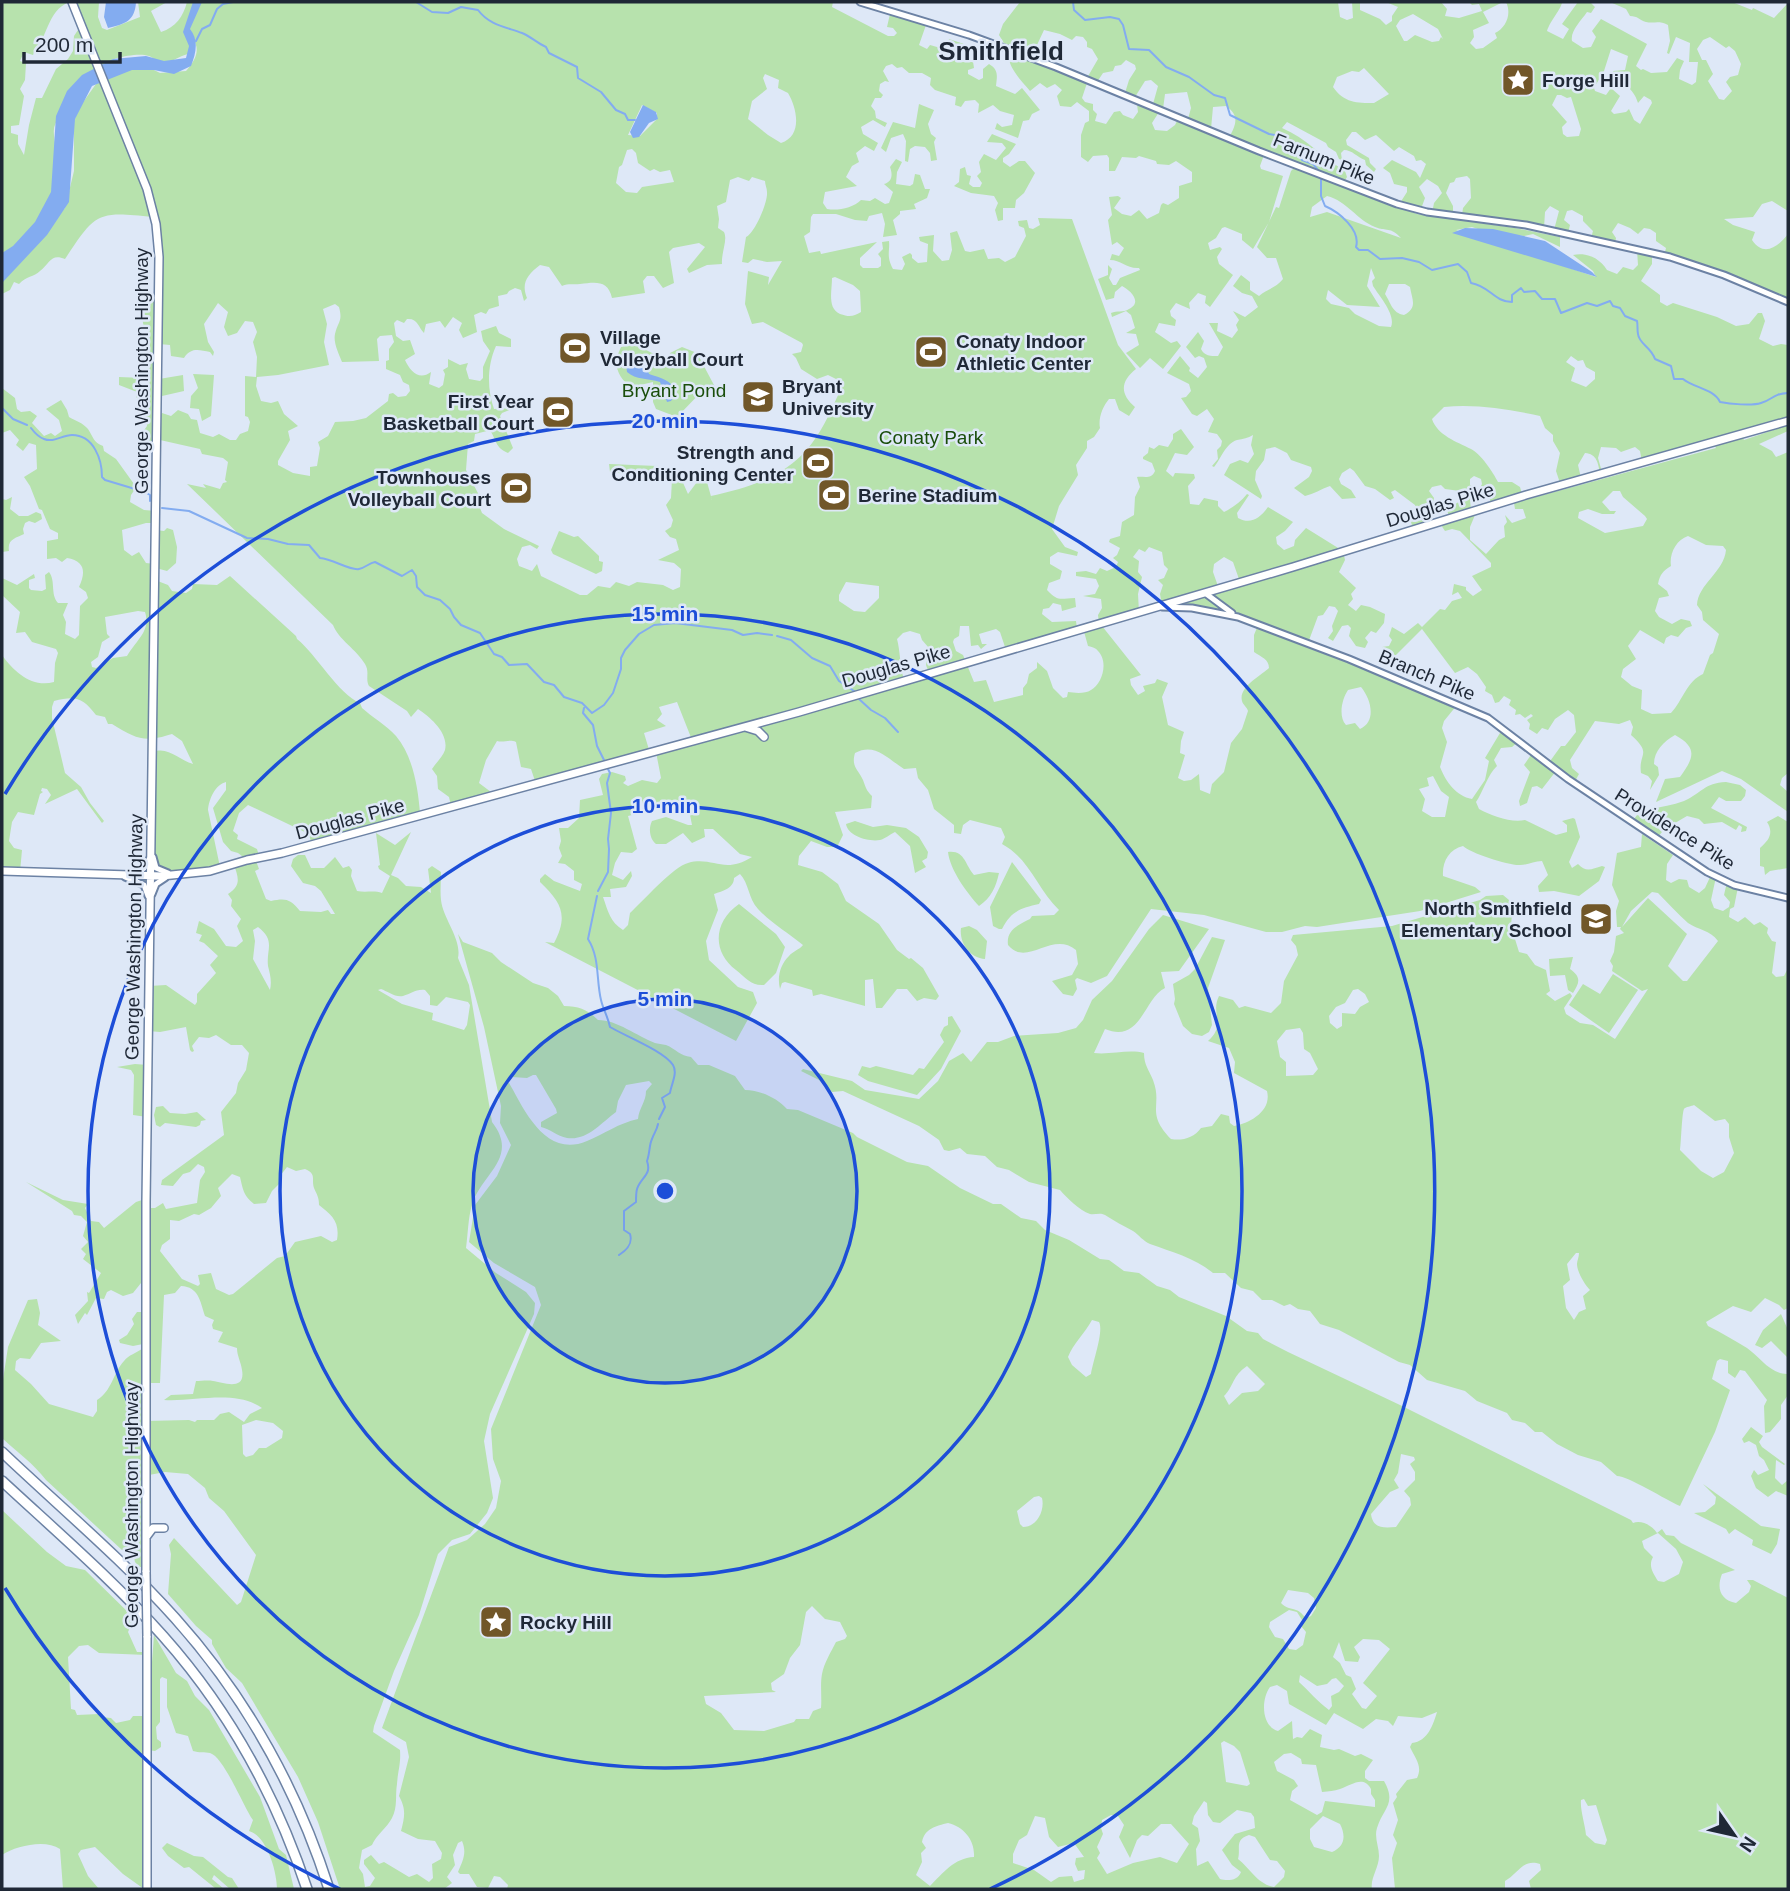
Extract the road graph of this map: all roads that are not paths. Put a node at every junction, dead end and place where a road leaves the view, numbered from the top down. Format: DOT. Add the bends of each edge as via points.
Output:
graph roads {
  1 [pos="72,2"];
  2 [pos="860,2"];
  3 [pos="1788,302"];
  4 [pos="1788,421"];
  5 [pos="1205,593"];
  6 [pos="1155,607"];
  7 [pos="1238,617"];
  8 [pos="744,727"];
  9 [pos="764,737"];
  10 [pos="1587,793"];
  11 [pos="152,855"];
  12 [pos="2,870"];
  13 [pos="175,875"];
  14 [pos="120,876"];
  15 [pos="133,876"];
  16 [pos="152,876"];
  17 [pos="1788,898"];
  18 [pos="151,901"];
  19 [pos="2,1452"];
  20 [pos="2,1480"];
  21 [pos="164,1528"];
  22 [pos="146,1537"];
  23 [pos="147,1889"];
  24 [pos="307,1889"];
  25 [pos="328,1889"];
  1 -- 11 [label="main road, George Washington Highway" via="147,189 156,224"];
  2 -- 3 [label="main road, Farnum Pike" via="1056,67 1397,204 1526,225 1670,257"];
  4 -- 5 [label="main road, Douglas Pike"];
  5 -- 6 [label="main road, Douglas Pike"];
  5 -- 7 [label="main road, Branch Pike"];
  6 -- 7 [label="main road, Branch Pike"];
  6 -- 8 [label="main road, Douglas Pike"];
  7 -- 10 [label="main road, Branch Pike" via="1488,718"];
  8 -- 9 [label="main road" via="752,727"];
  8 -- 13 [label="main road, Douglas Pike" via="224,869"];
  10 -- 17 [label="main road, Providence Pike" via="1717,878"];
  11 -- 13 [label="main road" via="158,869"];
  11 -- 15 [label="main road"];
  11 -- 16 [label="main road, George Washington Highway"];
  12 -- 14 [label="main road, Douglas Pike"];
  13 -- 16 [label="main road, Douglas Pike"];
  13 -- 18 [label="main road" via="158,882"];
  14 -- 15 [label="main road, Douglas Pike"];
  14 -- 18 [label="main road" via="144,885"];
  15 -- 16 [label="main road, Douglas Pike"];
  16 -- 18 [label="main road, George Washington Highway"];
  18 -- 22 [label="main road, George Washington Highway"];
  19 -- 25 [label="highway" via="145,1586 214,1665 282,1775"];
  20 -- 24 [label="highway" via="130,1601 199,1681 262,1781"];
  21 -- 22 [label="main road" via="153,1528"];
  22 -- 23 [label="main road, George Washington Highway, bridge"];
}
